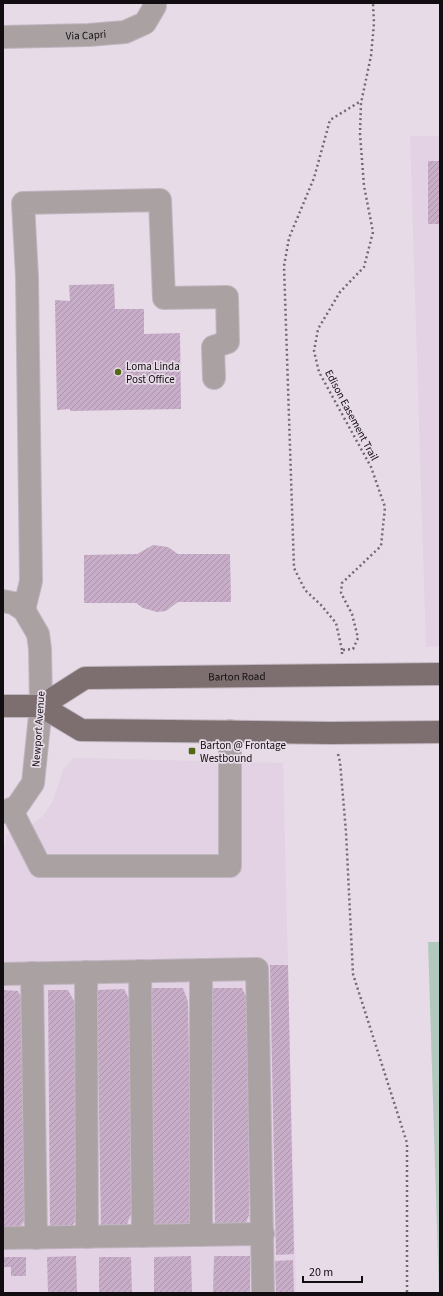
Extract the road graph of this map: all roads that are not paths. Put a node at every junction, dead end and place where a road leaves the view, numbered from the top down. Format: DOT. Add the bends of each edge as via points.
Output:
graph roads {
  1 [pos="155,3"];
  2 [pos="3,37"];
  3 [pos="214,378"];
  4 [pos="3,602"];
  5 [pos="24,610"];
  6 [pos="440,674"];
  7 [pos="3,706"];
  8 [pos="41,706"];
  9 [pos="230,731"];
  10 [pos="440,732"];
  11 [pos="7,811"];
  12 [pos="201,970"];
  13 [pos="140,971"];
  14 [pos="86,972"];
  15 [pos="32,973"];
  16 [pos="3,974"];
  17 [pos="263,1234"];
  18 [pos="201,1235"];
  19 [pos="143,1236"];
  20 [pos="87,1237"];
  21 [pos="3,1238"];
  22 [pos="36,1238"];
  23 [pos="263,1293"];
  1 -- 2 [label="street, Via Capri" via="145,23 125,32 89,36"];
  3 -- 5 [label="street" via="213,347 228,342 227,297 164,298 160,200 23,203 27,277 31,581"];
  4 -- 5 [label="street" via="13,603"];
  5 -- 8 [label="street, Newport Avenue" via="38,634"];
  6 -- 8 [label="main road, Barton Road" via="85,678"];
  7 -- 8 [label="main road"];
  8 -- 9 [label="main road" via="81,730"];
  8 -- 11 [label="street, Newport Avenue" via="33,783 16,808"];
  9 -- 10 [label="main road"];
  9 -- 11 [label="street" via="230,866 40,866"];
  12 -- 13 [label="street"];
  12 -- 17 [label="street" via="257,969"];
  12 -- 18 [label="street"];
  13 -- 14 [label="street"];
  13 -- 19 [label="street"];
  14 -- 15 [label="street"];
  14 -- 20 [label="street"];
  15 -- 16 [label="street"];
  15 -- 22 [label="street"];
  17 -- 18 [label="street"];
  17 -- 23 [label="street"];
  18 -- 19 [label="street"];
  19 -- 20 [label="street"];
  20 -- 22 [label="street"];
  21 -- 22 [label="street"];
}
